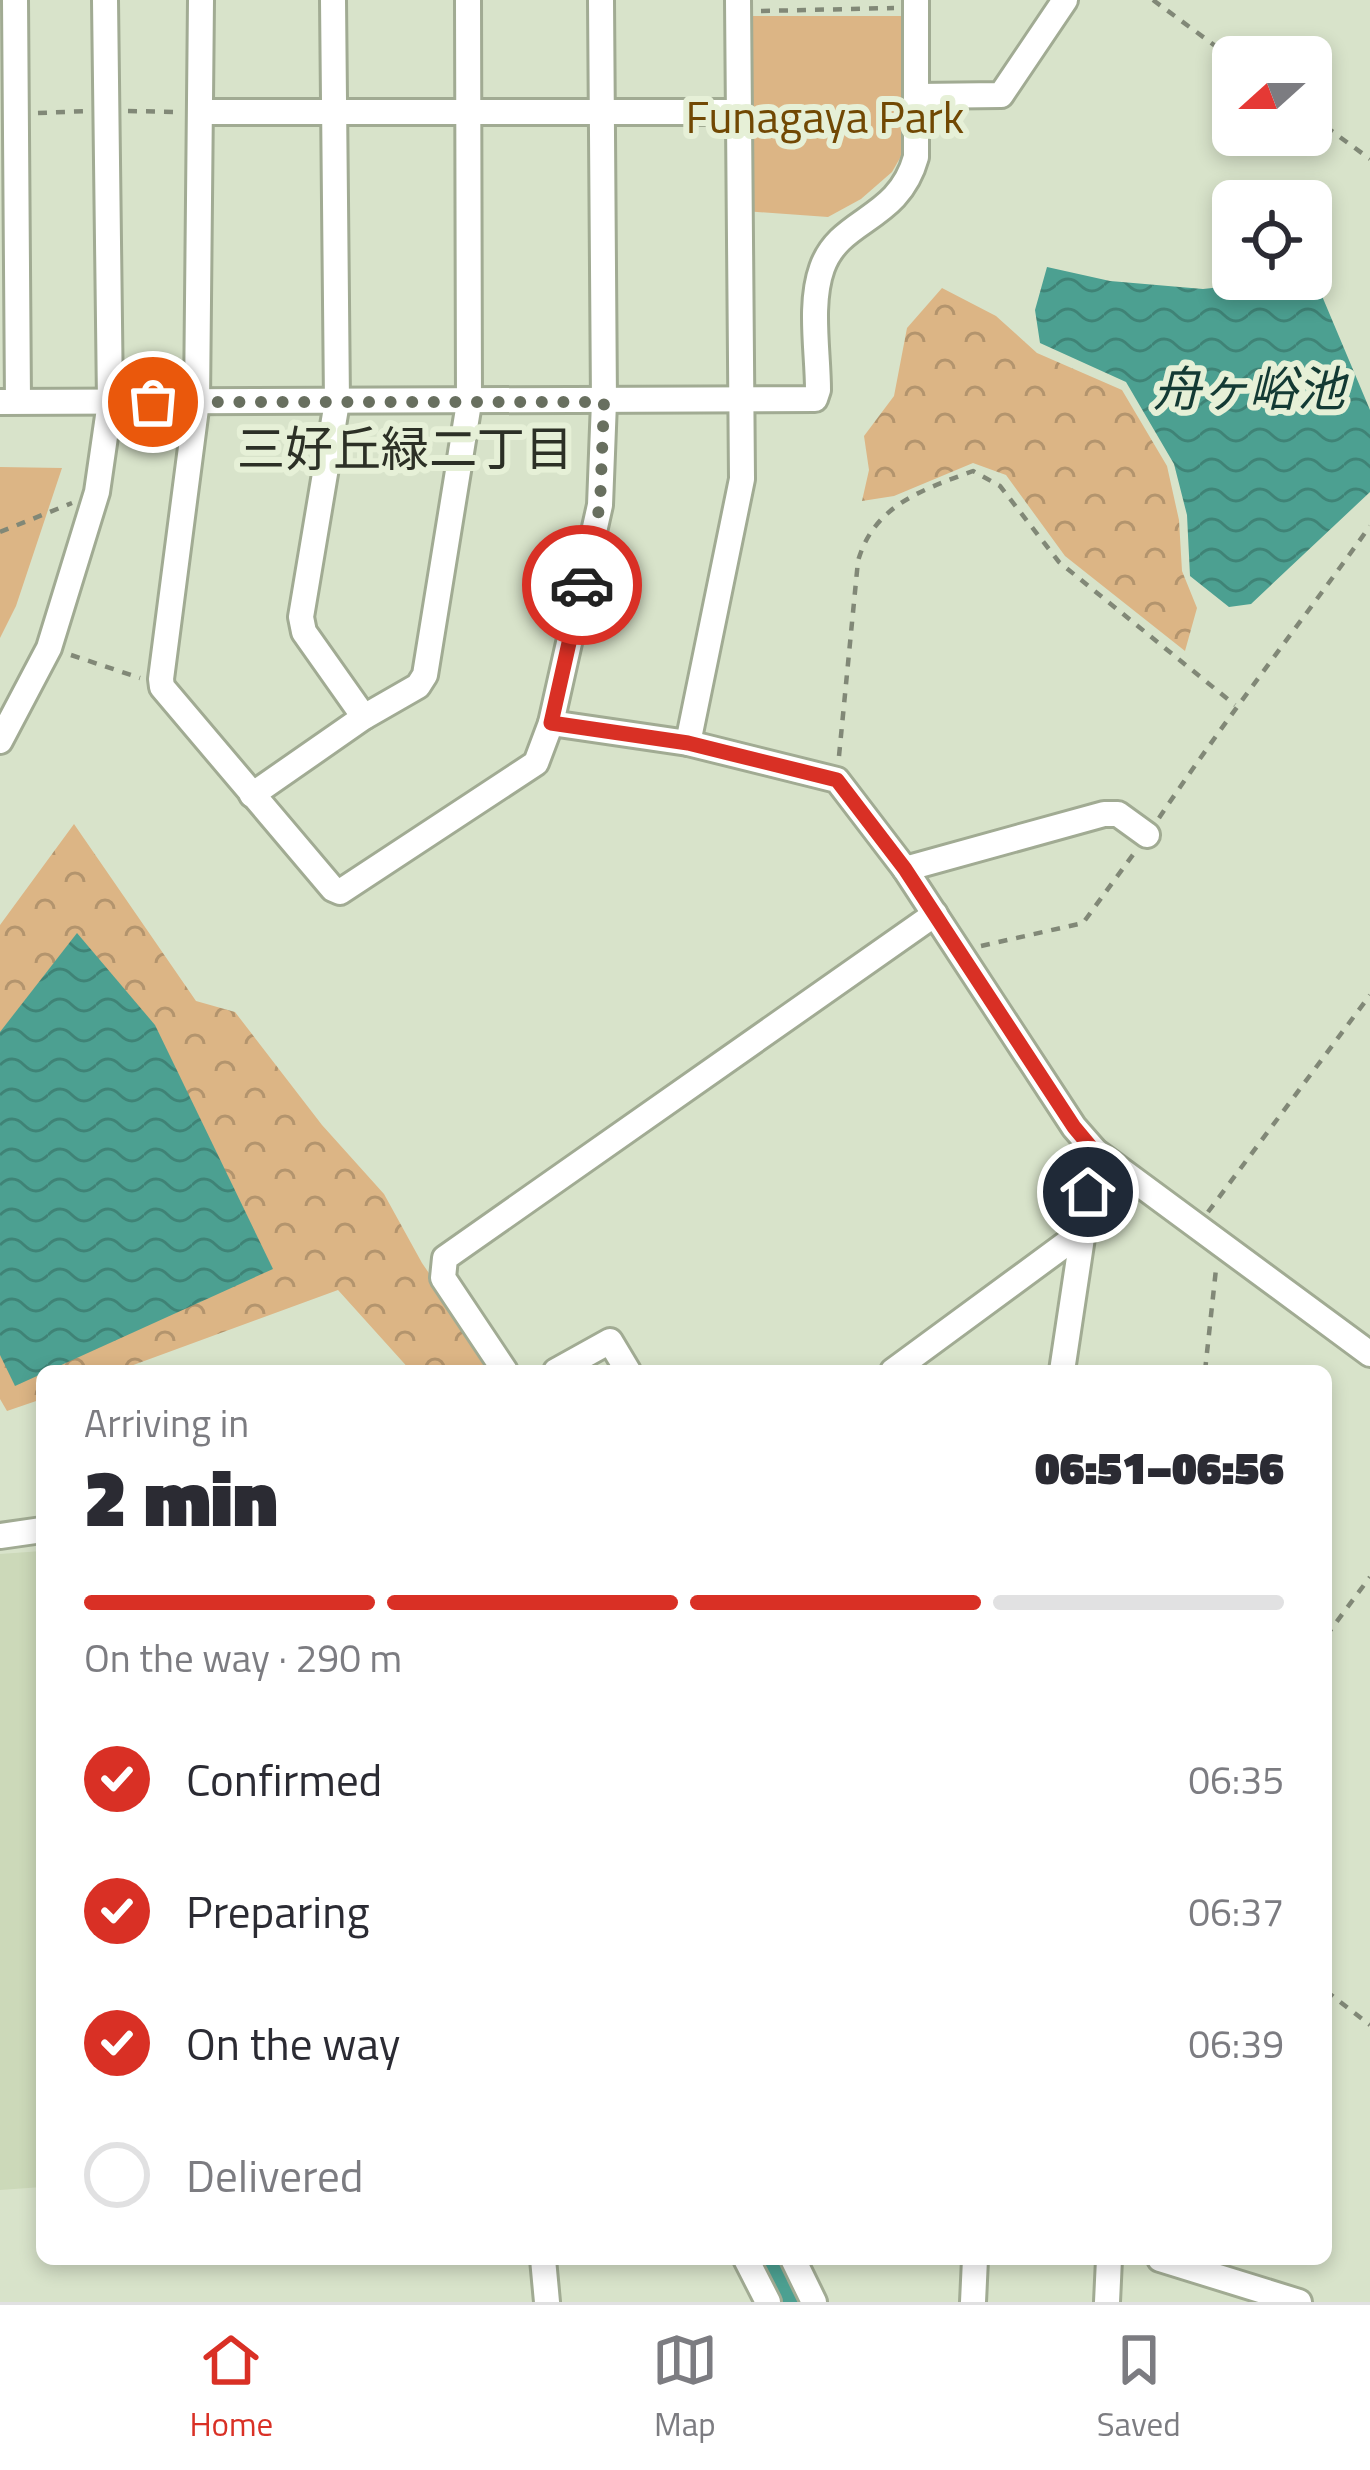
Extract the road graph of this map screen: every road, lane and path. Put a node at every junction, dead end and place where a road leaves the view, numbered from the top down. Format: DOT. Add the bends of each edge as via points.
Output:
graph roads {
  1 [pos="14,0"];
  2 [pos="105,0"];
  3 [pos="201,0"];
  4 [pos="333,0"];
  5 [pos="468,0"];
  6 [pos="601,0"];
  7 [pos="1065,0"];
  8 [pos="1153,0"];
  9 [pos="916,4"];
  10 [pos="738,5"];
  11 [pos="1212,44"];
  12 [pos="918,96"];
  13 [pos="470,110"];
  14 [pos="602,110"];
  15 [pos="107,111"];
  16 [pos="202,112"];
  17 [pos="738,112"];
  18 [pos="334,113"];
  19 [pos="7,114"];
  20 [pos="1332,131"];
  21 [pos="1370,159"];
  22 [pos="9,401"];
  23 [pos="196,401"];
  24 [pos="741,401"];
  25 [pos="110,402"];
  26 [pos="337,402"];
  27 [pos="604,402"];
  28 [pos="469,403"];
  29 [pos="97,492"];
  30 [pos="1370,526"];
  31 [pos="0,532"];
  32 [pos="92,661"];
  33 [pos="163,687"];
  34 [pos="1235,705"];
  35 [pos="364,717"];
  36 [pos="551,723"];
  37 [pos="0,741"];
  38 [pos="688,743"];
  39 [pos="837,780"];
  40 [pos="252,795"];
  41 [pos="1147,835"];
  42 [pos="905,869"];
  43 [pos="935,914"];
  44 [pos="959,950"];
  45 [pos="1370,995"];
  46 [pos="1094,1151"];
  47 [pos="1199,1224"];
  48 [pos="1082,1232"];
  49 [pos="1219,1241"];
  50 [pos="1370,1354"];
  51 [pos="501,1365"];
  52 [pos="567,1365"];
  53 [pos="624,1365"];
  54 [pos="902,1365"];
  55 [pos="1063,1365"];
  56 [pos="1206,1365"];
  57 [pos="36,1531"];
  58 [pos="0,1536"];
  59 [pos="1370,1577"];
  60 [pos="1332,1628"];
  61 [pos="1332,1996"];
  62 [pos="1370,2024"];
  63 [pos="544,2265"];
  64 [pos="749,2265"];
  65 [pos="796,2265"];
  66 [pos="975,2265"];
  67 [pos="1109,2265"];
  68 [pos="1177,2265"];
  69 [pos="1270,2297"];
  70 [pos="548,2302"];
  71 [pos="768,2302"];
  72 [pos="814,2302"];
  73 [pos="973,2302"];
  74 [pos="1107,2302"];
  75 [pos="1299,2302"];
  1 -- 19 [label="street"];
  2 -- 15 [label="street"];
  3 -- 16 [label="street"];
  4 -- 18 [label="street"];
  5 -- 13 [label="street"];
  6 -- 14 [label="street"];
  7 -- 12 [label="street" via="1001,95"];
  8 -- 11 [label="path"];
  9 -- 10 [label="path"];
  9 -- 12 [label="street"];
  10 -- 17 [label="street"];
  12 -- 24 [label="street" via="910,178 838,243 820,272 814,399"];
  13 -- 14 [label="street"];
  13 -- 18 [label="street"];
  13 -- 28 [label="street"];
  14 -- 17 [label="street"];
  14 -- 27 [label="street"];
  15 -- 16 [label="path"];
  15 -- 19 [label="path"];
  15 -- 25 [label="street"];
  16 -- 18 [label="street"];
  16 -- 23 [label="street"];
  17 -- 24 [label="street"];
  18 -- 26 [label="street"];
  19 -- 22 [label="street"];
  20 -- 21 [label="path"];
  22 -- 25 [label="street"];
  23 -- 25 [label="street"];
  23 -- 26 [label="street"];
  23 -- 33 [label="street"];
  24 -- 27 [label="street"];
  24 -- 38 [label="street" via="742,479"];
  25 -- 29 [label="street"];
  26 -- 28 [label="street"];
  26 -- 35 [label="street" via="301,617"];
  27 -- 28 [label="street"];
  27 -- 36 [label="street" via="600,505"];
  28 -- 35 [label="street" via="424,675"];
  29 -- 31 [label="path"];
  29 -- 37 [label="street" via="49,648"];
  30 -- 34 [label="path"];
  32 -- 33 [label="path"];
  33 -- 40 [label="street"];
  34 -- 39 [label="path" via="1059,562 1000,486 973,471 919,492 865,538"];
  34 -- 41 [label="path"];
  35 -- 40 [label="street"];
  36 -- 38 [label="street"];
  36 -- 40 [label="street" via="536,763 340,892"];
  38 -- 39 [label="street"];
  39 -- 42 [label="street"];
  41 -- 42 [label="street" via="1118,814 1104,814"];
  41 -- 44 [label="path" via="1083,923"];
  42 -- 43 [label="street"];
  43 -- 44 [label="street"];
  43 -- 51 [label="street" via="445,1258 443,1278"];
  44 -- 46 [label="street"];
  45 -- 47 [label="path"];
  46 -- 47 [label="street"];
  46 -- 48 [label="street"];
  47 -- 49 [label="street"];
  48 -- 54 [label="street"];
  48 -- 55 [label="street"];
  49 -- 50 [label="street"];
  49 -- 56 [label="path"];
  52 -- 53 [label="street" via="610,1342"];
  57 -- 58 [label="street"];
  59 -- 60 [label="path"];
  61 -- 62 [label="path"];
  63 -- 70 [label="street"];
  64 -- 71 [label="street"];
  65 -- 72 [label="street"];
  66 -- 73 [label="street"];
  67 -- 74 [label="street"];
  68 -- 69 [label="street"];
  69 -- 75 [label="street"];
}
